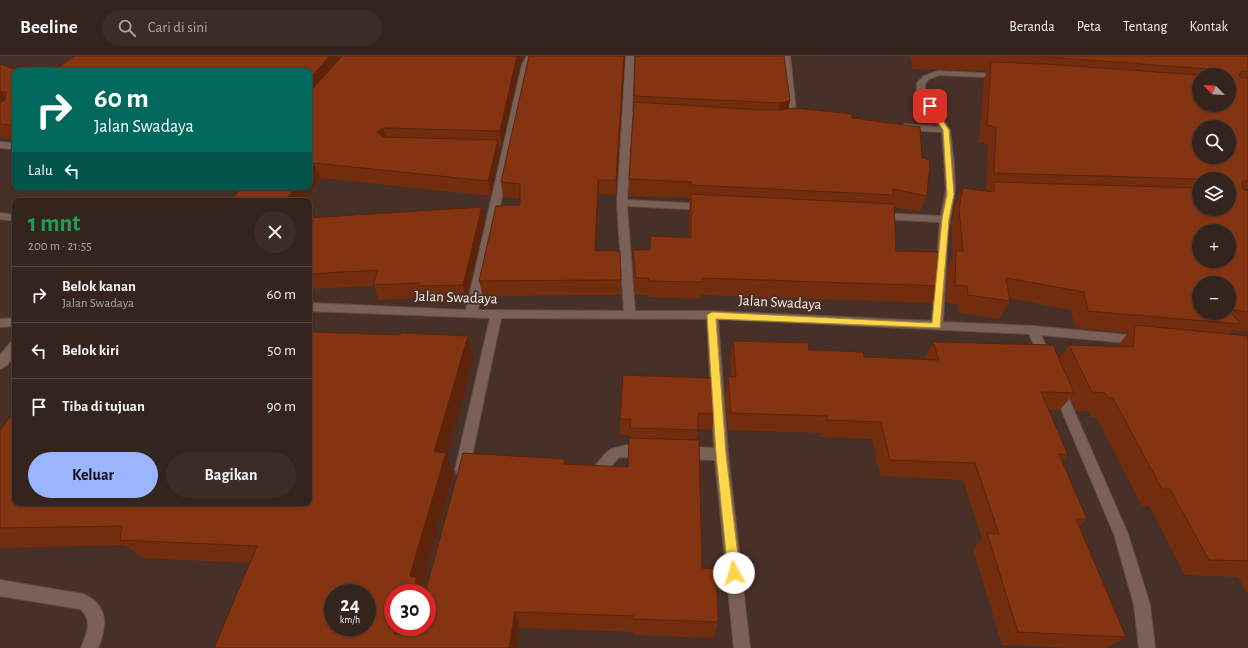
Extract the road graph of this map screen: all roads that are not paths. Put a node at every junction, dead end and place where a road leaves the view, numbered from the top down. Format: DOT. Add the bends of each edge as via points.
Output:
graph roads {
  1 [pos="530,56"];
  2 [pos="630,56"];
  3 [pos="783,57"];
  4 [pos="1007,76"];
  5 [pos="628,114"];
  6 [pos="658,116"];
  7 [pos="782,121"];
  8 [pos="893,126"];
  9 [pos="946,130"];
  10 [pos="0,145"];
  11 [pos="12,146"];
  12 [pos="622,202"];
  13 [pos="717,208"];
  14 [pos="866,215"];
  15 [pos="0,216"];
  16 [pos="12,218"];
  17 [pos="945,219"];
  18 [pos="312,306"];
  19 [pos="471,314"];
  20 [pos="496,314"];
  21 [pos="630,315"];
  22 [pos="712,315"];
  23 [pos="12,322"];
  24 [pos="0,323"];
  25 [pos="937,326"];
  26 [pos="1033,330"];
  27 [pos="1153,341"];
  28 [pos="12,349"];
  29 [pos="0,364"];
  30 [pos="721,454"];
  31 [pos="464,465"];
  32 [pos="479,466"];
  33 [pos="579,472"];
  34 [pos="460,480"];
  35 [pos="0,588"];
  36 [pos="89,648"];
  37 [pos="742,648"];
  38 [pos="1146,648"];
  1 -- 19 [label="street" via="504,149"];
  2 -- 5 [label="street"];
  3 -- 7 [label="street" via="797,119"];
  4 -- 9 [label="street" via="938,74 929,75 922,80 922,93"];
  5 -- 6 [label="street"];
  5 -- 12 [label="street"];
  8 -- 9 [label="street"];
  9 -- 17 [label="street" via="955,194"];
  10 -- 11 [label="street"];
  12 -- 13 [label="street"];
  12 -- 21 [label="street"];
  14 -- 17 [label="street"];
  15 -- 16 [label="street"];
  17 -- 25 [label="street"];
  18 -- 19 [label="street, Jalan Swadaya"];
  19 -- 20 [label="street, Jalan Swadaya"];
  20 -- 21 [label="street, Jalan Swadaya"];
  20 -- 31 [label="street"];
  21 -- 22 [label="street, Jalan Swadaya"];
  22 -- 25 [label="street, Jalan Swadaya"];
  22 -- 30 [label="street"];
  23 -- 24 [label="street"];
  25 -- 26 [label="street, Jalan Swadaya"];
  26 -- 27 [label="street, Jalan Swadaya"];
  26 -- 38 [label="street" via="1121,534 1142,605"];
  28 -- 29 [label="street"];
  30 -- 33 [label="street" via="623,451 616,453 600,471"];
  30 -- 37 [label="street"];
  31 -- 32 [label="street"];
  31 -- 34 [label="street"];
  35 -- 36 [label="street" via="83,602 93,611 97,625"];
}
